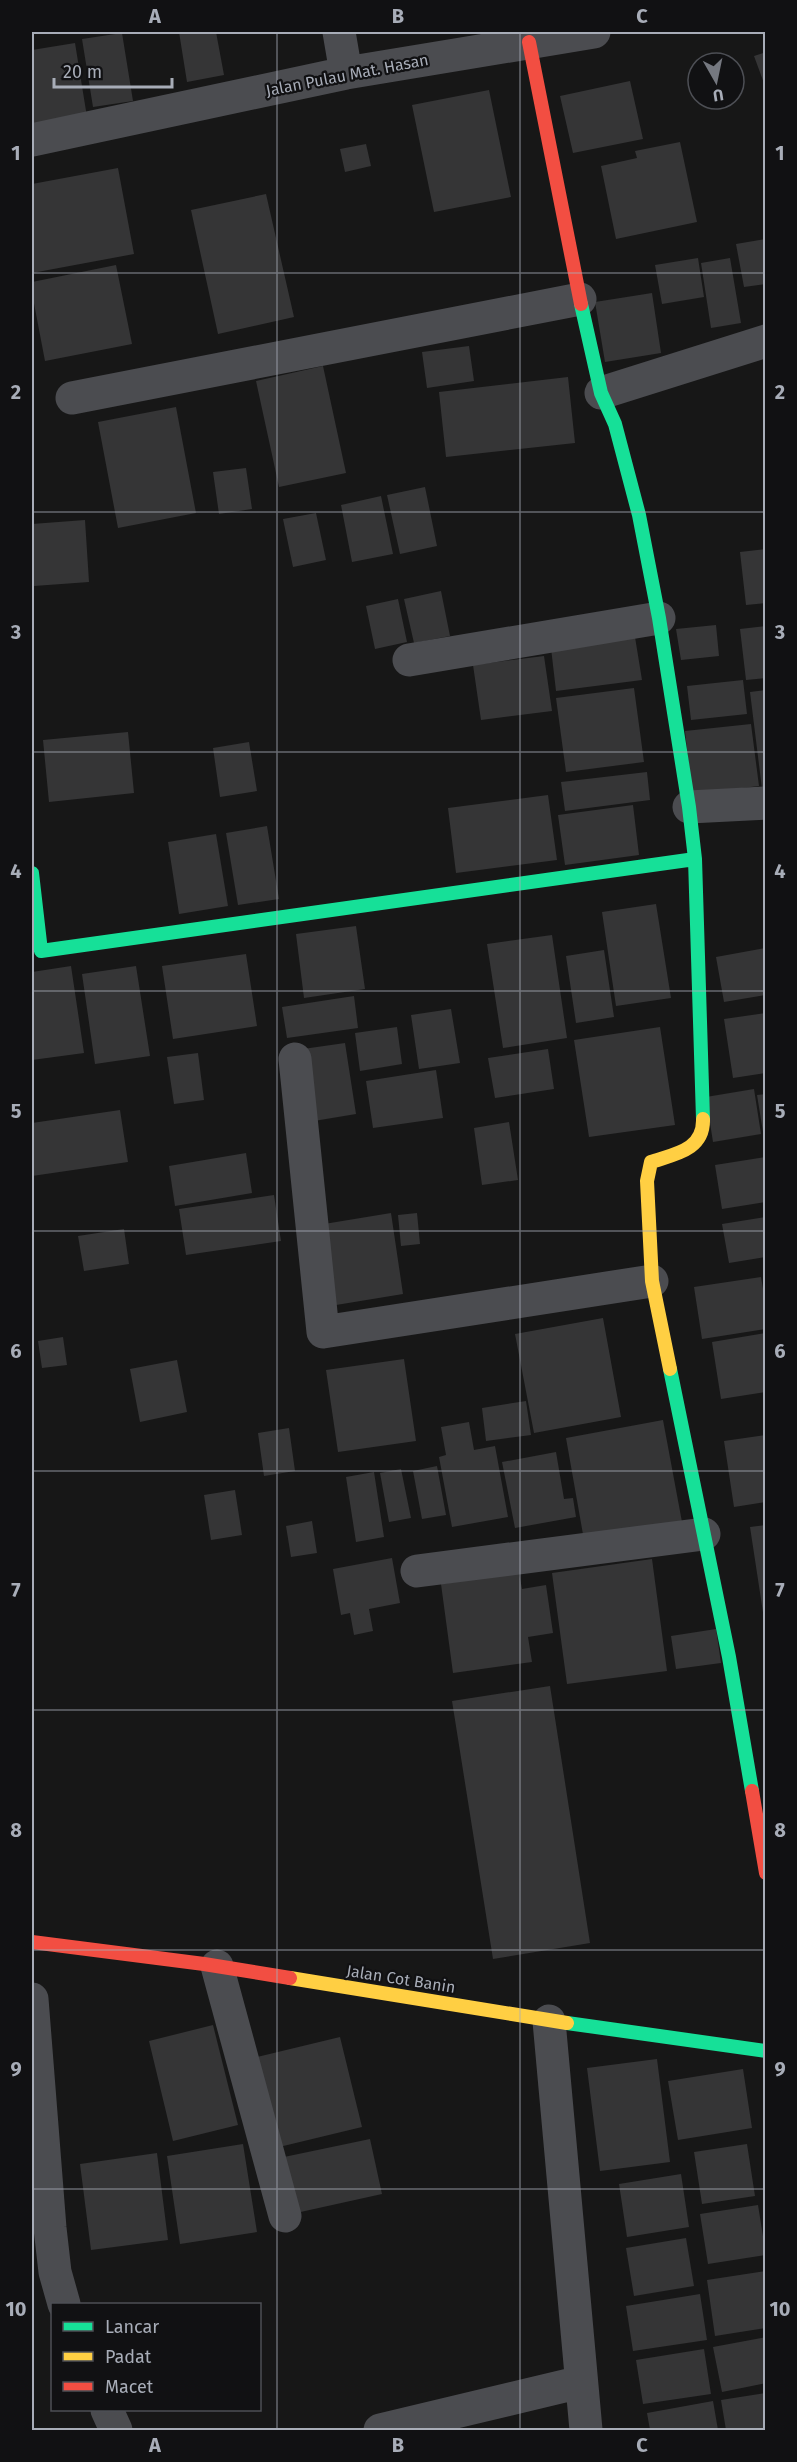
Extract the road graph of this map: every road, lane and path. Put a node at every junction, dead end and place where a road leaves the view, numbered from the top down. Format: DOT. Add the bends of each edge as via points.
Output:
graph roads {
  1 [pos="339,32"];
  2 [pos="594,32"];
  3 [pos="529,42"];
  4 [pos="346,73"];
  5 [pos="32,140"];
  6 [pos="580,299"];
  7 [pos="765,341"];
  8 [pos="602,393"];
  9 [pos="72,399"];
  10 [pos="658,618"];
  11 [pos="409,660"];
  12 [pos="765,803"];
  13 [pos="689,807"];
  14 [pos="695,859"];
  15 [pos="32,873"];
  16 [pos="36,952"];
  17 [pos="295,1059"];
  18 [pos="652,1281"];
  19 [pos="704,1534"];
  20 [pos="417,1571"];
  21 [pos="763,1846"];
  22 [pos="765,1873"];
  23 [pos="32,1942"];
  24 [pos="217,1966"];
  25 [pos="32,1999"];
  26 [pos="549,2020"];
  27 [pos="765,2051"];
  28 [pos="285,2216"];
  29 [pos="43,2263"];
  30 [pos="63,2303"];
  31 [pos="581,2382"];
  32 [pos="108,2411"];
  33 [pos="116,2430"];
  34 [pos="380,2430"];
  35 [pos="586,2430"];
  1 -- 4 [label="street"];
  2 -- 3 [label="street, Jalan Pulau Mat. Hasan"];
  3 -- 4 [label="street, Jalan Pulau Mat. Hasan"];
  3 -- 6 [label="street"];
  4 -- 5 [label="street, Jalan Pulau Mat. Hasan"];
  6 -- 8 [label="street"];
  6 -- 9 [label="street"];
  7 -- 8 [label="street"];
  8 -- 10 [label="street" via="615,424 636,503"];
  10 -- 11 [label="street"];
  10 -- 13 [label="street"];
  12 -- 13 [label="street"];
  13 -- 14 [label="street"];
  14 -- 16 [label="street"];
  14 -- 18 [label="street" via="703,1131 690,1148 651,1162 647,1181"];
  15 -- 16 [label="street"];
  17 -- 18 [label="street" via="323,1332"];
  18 -- 19 [label="street"];
  19 -- 20 [label="street"];
  19 -- 21 [label="street"];
  21 -- 22 [label="street"];
  23 -- 24 [label="street, Jalan Cot Banin"];
  24 -- 26 [label="street, Jalan Cot Banin"];
  24 -- 28 [label="street"];
  25 -- 29 [label="street"];
  26 -- 27 [label="street, Jalan Cot Banin"];
  26 -- 31 [label="street"];
  29 -- 30 [label="street"];
  31 -- 34 [label="street"];
  31 -- 35 [label="street"];
  32 -- 33 [label="street"];
}
